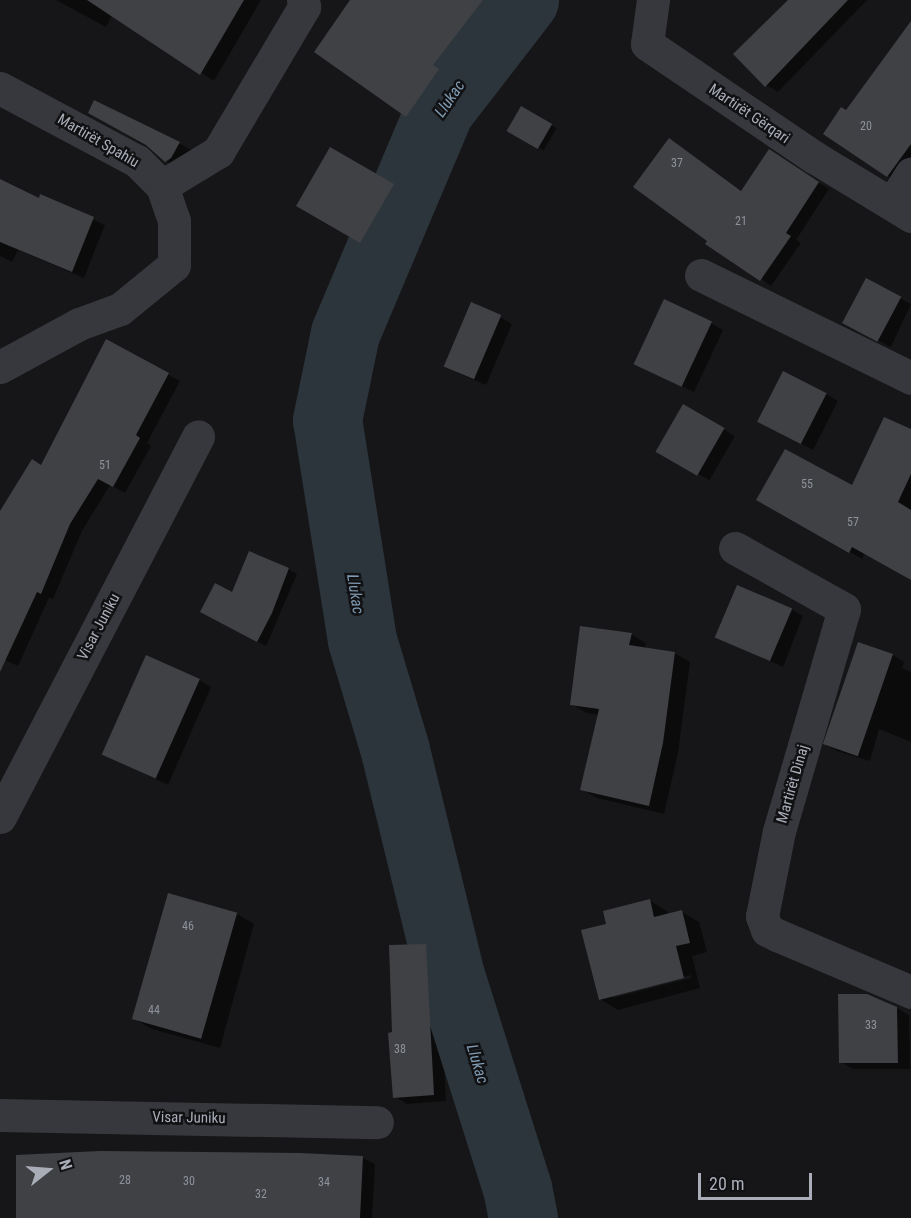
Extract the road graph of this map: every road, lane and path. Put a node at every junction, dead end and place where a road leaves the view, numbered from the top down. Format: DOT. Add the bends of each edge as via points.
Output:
graph roads {
  1 [pos="303,0"];
  2 [pos="653,0"];
  3 [pos="0,87"];
  4 [pos="911,174"];
  5 [pos="162,186"];
  6 [pos="902,210"];
  7 [pos="702,275"];
  8 [pos="0,367"];
  9 [pos="911,378"];
  10 [pos="198,436"];
  11 [pos="735,548"];
  12 [pos="0,817"];
  13 [pos="911,992"];
  14 [pos="0,1115"];
  15 [pos="377,1122"];
  1 -- 5 [label="street" via="304,7 218,152"];
  2 -- 6 [label="street, Martirët Gërqari" via="647,44 814,157"];
  3 -- 5 [label="street, Martirët Spahiu" via="137,161"];
  4 -- 6 [label="street, Martirët Gërqari"];
  5 -- 8 [label="street, Martirët Spahiu" via="174,220 174,265 120,309 61,333"];
  7 -- 9 [label="street"];
  10 -- 12 [label="street, Visar Juniku"];
  11 -- 13 [label="street, Martirët Dinaj" via="844,609 779,831 762,916 767,930"];
  14 -- 15 [label="street, Visar Juniku"];
}
